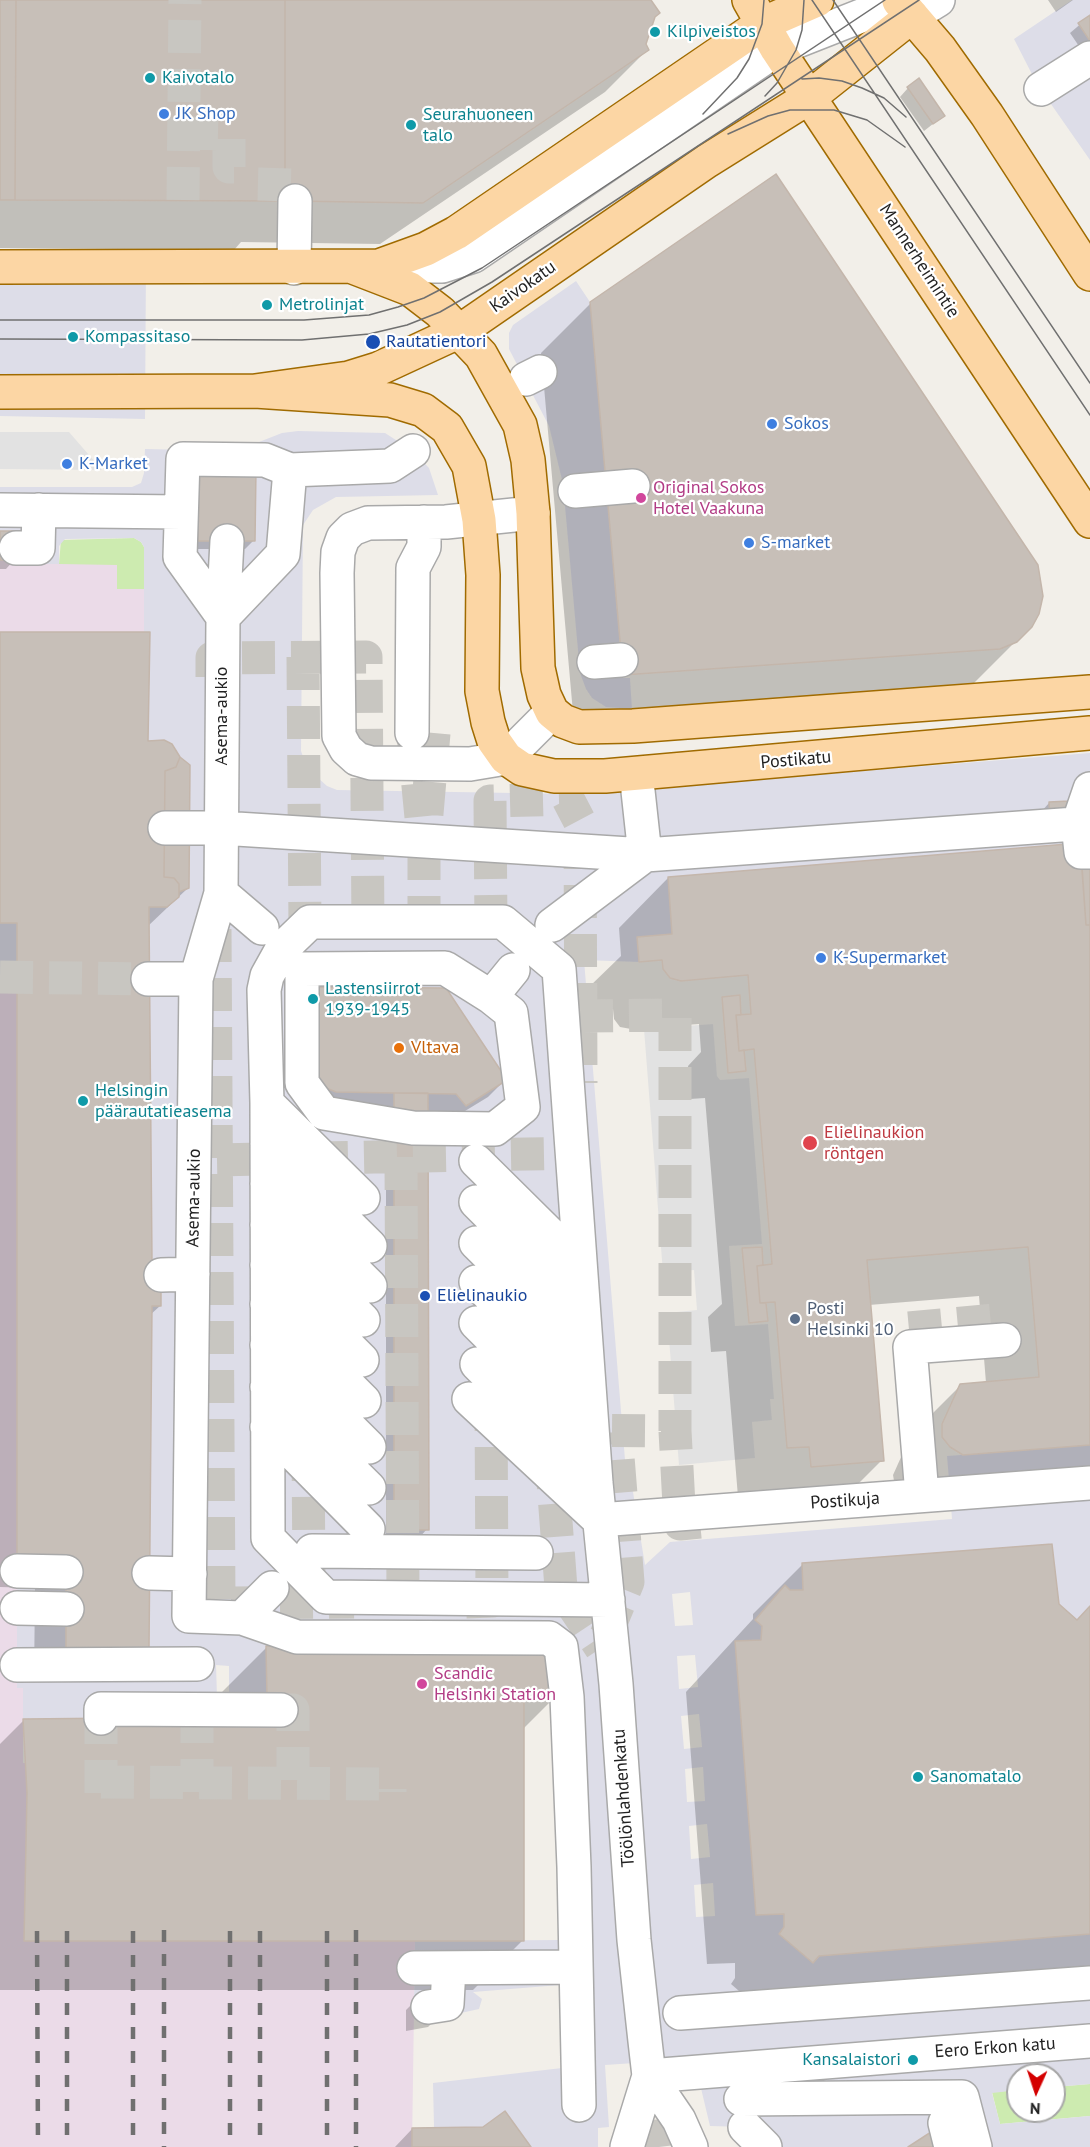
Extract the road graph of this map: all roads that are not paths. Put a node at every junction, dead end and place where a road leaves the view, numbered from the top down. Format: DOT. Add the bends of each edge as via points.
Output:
graph roads {
  1 [pos="817,0"];
  2 [pos="910,4"];
  3 [pos="762,24"];
  4 [pos="1090,58"];
  5 [pos="1041,88"];
  6 [pos="811,96"];
  7 [pos="285,201"];
  8 [pos="0,267"];
  9 [pos="366,267"];
  10 [pos="284,268"];
  11 [pos="1090,274"];
  12 [pos="460,331"];
  13 [pos="255,391"];
  14 [pos="0,392"];
  15 [pos="413,451"];
  16 [pos="290,470"];
  17 [pos="633,486"];
  18 [pos="575,491"];
  19 [pos="0,510"];
  20 [pos="39,510"];
  21 [pos="181,512"];
  22 [pos="533,513"];
  23 [pos="479,520"];
  24 [pos="1090,520"];
  25 [pos="424,535"];
  26 [pos="227,541"];
  27 [pos="35,553"];
  28 [pos="223,617"];
  29 [pos="1090,692"];
  30 [pos="552,712"];
  31 [pos="424,733"];
  32 [pos="1090,733"];
  33 [pos="506,758"];
  34 [pos="1090,789"];
  35 [pos="638,791"];
  36 [pos="165,828"];
  37 [pos="221,828"];
  38 [pos="1086,833"];
  39 [pos="645,855"];
  40 [pos="221,893"];
  41 [pos="552,926"];
  42 [pos="262,928"];
  43 [pos="513,970"];
  44 [pos="148,979"];
  45 [pos="196,979"];
  46 [pos="491,997"];
  47 [pos="267,1103"];
  48 [pos="267,1144"];
  49 [pos="477,1161"];
  50 [pos="267,1184"];
  51 [pos="363,1198"];
  52 [pos="476,1202"];
  53 [pos="267,1225"];
  54 [pos="476,1243"];
  55 [pos="370,1246"];
  56 [pos="579,1263"];
  57 [pos="267,1265"];
  58 [pos="193,1274"];
  59 [pos="161,1275"];
  60 [pos="476,1282"];
  61 [pos="370,1286"];
  62 [pos="267,1304"];
  63 [pos="583,1309"];
  64 [pos="363,1320"];
  65 [pos="476,1323"];
  66 [pos="1004,1340"];
  67 [pos="267,1345"];
  68 [pos="586,1352"];
  69 [pos="362,1360"];
  70 [pos="477,1364"];
  71 [pos="267,1387"];
  72 [pos="589,1396"];
  73 [pos="469,1399"];
  74 [pos="364,1401"];
  75 [pos="267,1427"];
  76 [pos="593,1440"];
  77 [pos="369,1447"];
  78 [pos="596,1483"];
  79 [pos="1090,1483"];
  80 [pos="369,1488"];
  81 [pos="936,1494"];
  82 [pos="599,1520"];
  83 [pos="368,1529"];
  84 [pos="312,1551"];
  85 [pos="536,1554"];
  86 [pos="17,1571"];
  87 [pos="66,1572"];
  88 [pos="149,1573"];
  89 [pos="190,1574"];
  90 [pos="272,1588"];
  91 [pos="608,1600"];
  92 [pos="17,1608"];
  93 [pos="67,1609"];
  94 [pos="197,1616"];
  95 [pos="242,1618"];
  96 [pos="197,1664"];
  97 [pos="17,1665"];
  98 [pos="280,1710"];
  99 [pos="197,1714"];
  100 [pos="101,1718"];
  101 [pos="576,1967"];
  102 [pos="414,1968"];
  103 [pos="448,1968"];
  104 [pos="1090,1983"];
  105 [pos="428,2007"];
  106 [pos="680,2013"];
  107 [pos="1090,2041"];
  108 [pos="649,2076"];
  109 [pos="579,2105"];
  110 [pos="750,2124"];
  111 [pos="627,2147"];
  112 [pos="691,2147"];
  113 [pos="941,2147"];
  114 [pos="951,2147"];
  115 [pos="975,2147"];
  1 -- 3 [label="main road"];
  2 -- 3 [label="street"];
  2 -- 6 [label="main road, Kaivokatu"];
  2 -- 11 [label="main road"];
  3 -- 6 [label="main road, Mannerheimintie"];
  3 -- 9 [label="main road" via="456,233 426,249"];
  4 -- 5 [label="street"];
  6 -- 12 [label="main road, Kaivokatu" via="707,162"];
  6 -- 24 [label="main road, Mannerheimintie"];
  7 -- 10 [label="street"];
  8 -- 10 [label="main road"];
  9 -- 10 [label="main road"];
  9 -- 12 [label="main road" via="410,289"];
  12 -- 13 [label="main road, Kaivokatu" via="378,369 349,378"];
  12 -- 22 [label="main road" via="481,355 520,425"];
  13 -- 14 [label="main road, Kaivokatu"];
  13 -- 23 [label="main road" via="390,400 423,410 447,428 460,447 469,466"];
  15 -- 16 [label="street" via="390,466"];
  16 -- 21 [label="street" via="265,460 183,455"];
  16 -- 28 [label="street" via="283,554"];
  17 -- 18 [label="street"];
  19 -- 20 [label="street"];
  20 -- 21 [label="street"];
  20 -- 27 [label="street"];
  21 -- 28 [label="street" via="180,557"];
  22 -- 23 [label="street"];
  22 -- 30 [label="main road" via="538,668"];
  23 -- 25 [label="street"];
  23 -- 33 [label="main road" via="483,575 482,691 494,741"];
  25 -- 31 [label="street" via="434,569"];
  25 -- 33 [label="street" via="368,523 352,529 343,538 337,573 339,736 357,759 371,763 461,765"];
  26 -- 28 [label="street, Asema-aukio"];
  28 -- 37 [label="street, Asema-aukio"];
  29 -- 30 [label="main road" via="633,726 579,727"];
  30 -- 33 [label="street"];
  32 -- 33 [label="main road, Postikatu" via="587,777 536,774"];
  34 -- 38 [label="street"];
  35 -- 39 [label="street"];
  36 -- 37 [label="street"];
  37 -- 39 [label="street"];
  37 -- 40 [label="street, Asema-aukio"];
  38 -- 39 [label="street"];
  39 -- 41 [label="street"];
  40 -- 42 [label="street"];
  40 -- 45 [label="street, Asema-aukio"];
  43 -- 46 [label="street"];
  44 -- 45 [label="street"];
  45 -- 58 [label="street, Asema-aukio"];
  46 -- 46 [label="street" via="445,968 435,984 302,969 307,1035 302,1083 324,1113 413,1128 495,1130 523,1107 511,1013"];
  47 -- 48 [label="street, Töölönlahdenkatu"];
  47 -- 51 [label="street"];
  47 -- 56 [label="street, Töölönlahdenkatu" via="267,976 282,949 310,922 503,922 559,969"];
  48 -- 50 [label="street, Töölönlahdenkatu"];
  48 -- 55 [label="street"];
  49 -- 56 [label="street"];
  50 -- 53 [label="street, Töölönlahdenkatu"];
  50 -- 61 [label="street"];
  52 -- 63 [label="street"];
  53 -- 57 [label="street, Töölönlahdenkatu"];
  53 -- 64 [label="street"];
  54 -- 68 [label="street"];
  56 -- 63 [label="street, Töölönlahdenkatu"];
  57 -- 62 [label="street, Töölönlahdenkatu"];
  57 -- 69 [label="street"];
  58 -- 59 [label="street"];
  58 -- 89 [label="street, Asema-aukio"];
  60 -- 72 [label="street"];
  62 -- 67 [label="street, Töölönlahdenkatu"];
  62 -- 74 [label="street"];
  63 -- 68 [label="street, Töölönlahdenkatu"];
  65 -- 76 [label="street"];
  66 -- 81 [label="street" via="910,1347"];
  67 -- 71 [label="street, Töölönlahdenkatu"];
  67 -- 77 [label="street"];
  68 -- 72 [label="street, Töölönlahdenkatu"];
  70 -- 78 [label="street"];
  71 -- 75 [label="street, Töölönlahdenkatu"];
  71 -- 80 [label="street"];
  72 -- 76 [label="street, Töölönlahdenkatu"];
  73 -- 82 [label="street"];
  75 -- 83 [label="street"];
  75 -- 91 [label="street, Töölönlahdenkatu" via="267,1538 326,1597"];
  76 -- 78 [label="street, Töölönlahdenkatu"];
  78 -- 82 [label="street, Töölönlahdenkatu"];
  79 -- 81 [label="street, Postikuja"];
  81 -- 82 [label="street, Postikuja"];
  82 -- 91 [label="street, Töölönlahdenkatu"];
  84 -- 85 [label="street"];
  86 -- 87 [label="street"];
  88 -- 89 [label="street"];
  89 -- 94 [label="street, Asema-aukio" via="189,1616"];
  90 -- 95 [label="street"];
  91 -- 108 [label="street, Töölönlahdenkatu" via="634,1940"];
  92 -- 93 [label="street"];
  94 -- 95 [label="street"];
  94 -- 96 [label="street"];
  95 -- 101 [label="street" via="297,1637 556,1641 563,1653 567,1867"];
  96 -- 97 [label="street"];
  96 -- 99 [label="street"];
  98 -- 99 [label="street"];
  99 -- 100 [label="street" via="101,1709"];
  101 -- 103 [label="street" via="542,1954 495,1979"];
  101 -- 109 [label="street" via="590,2017"];
  102 -- 103 [label="street"];
  103 -- 105 [label="street" via="447,2004"];
  104 -- 106 [label="street" via="740,2001"];
  107 -- 108 [label="street, Eero Erkon katu"];
  108 -- 111 [label="street, Töölönlahdenkatu"];
  108 -- 112 [label="street, Töölönlahdenkatu" via="680,2120"];
  110 -- 115 [label="street" via="962,2097"];
  113 -- 114 [label="street" via="945,2123"];
}
